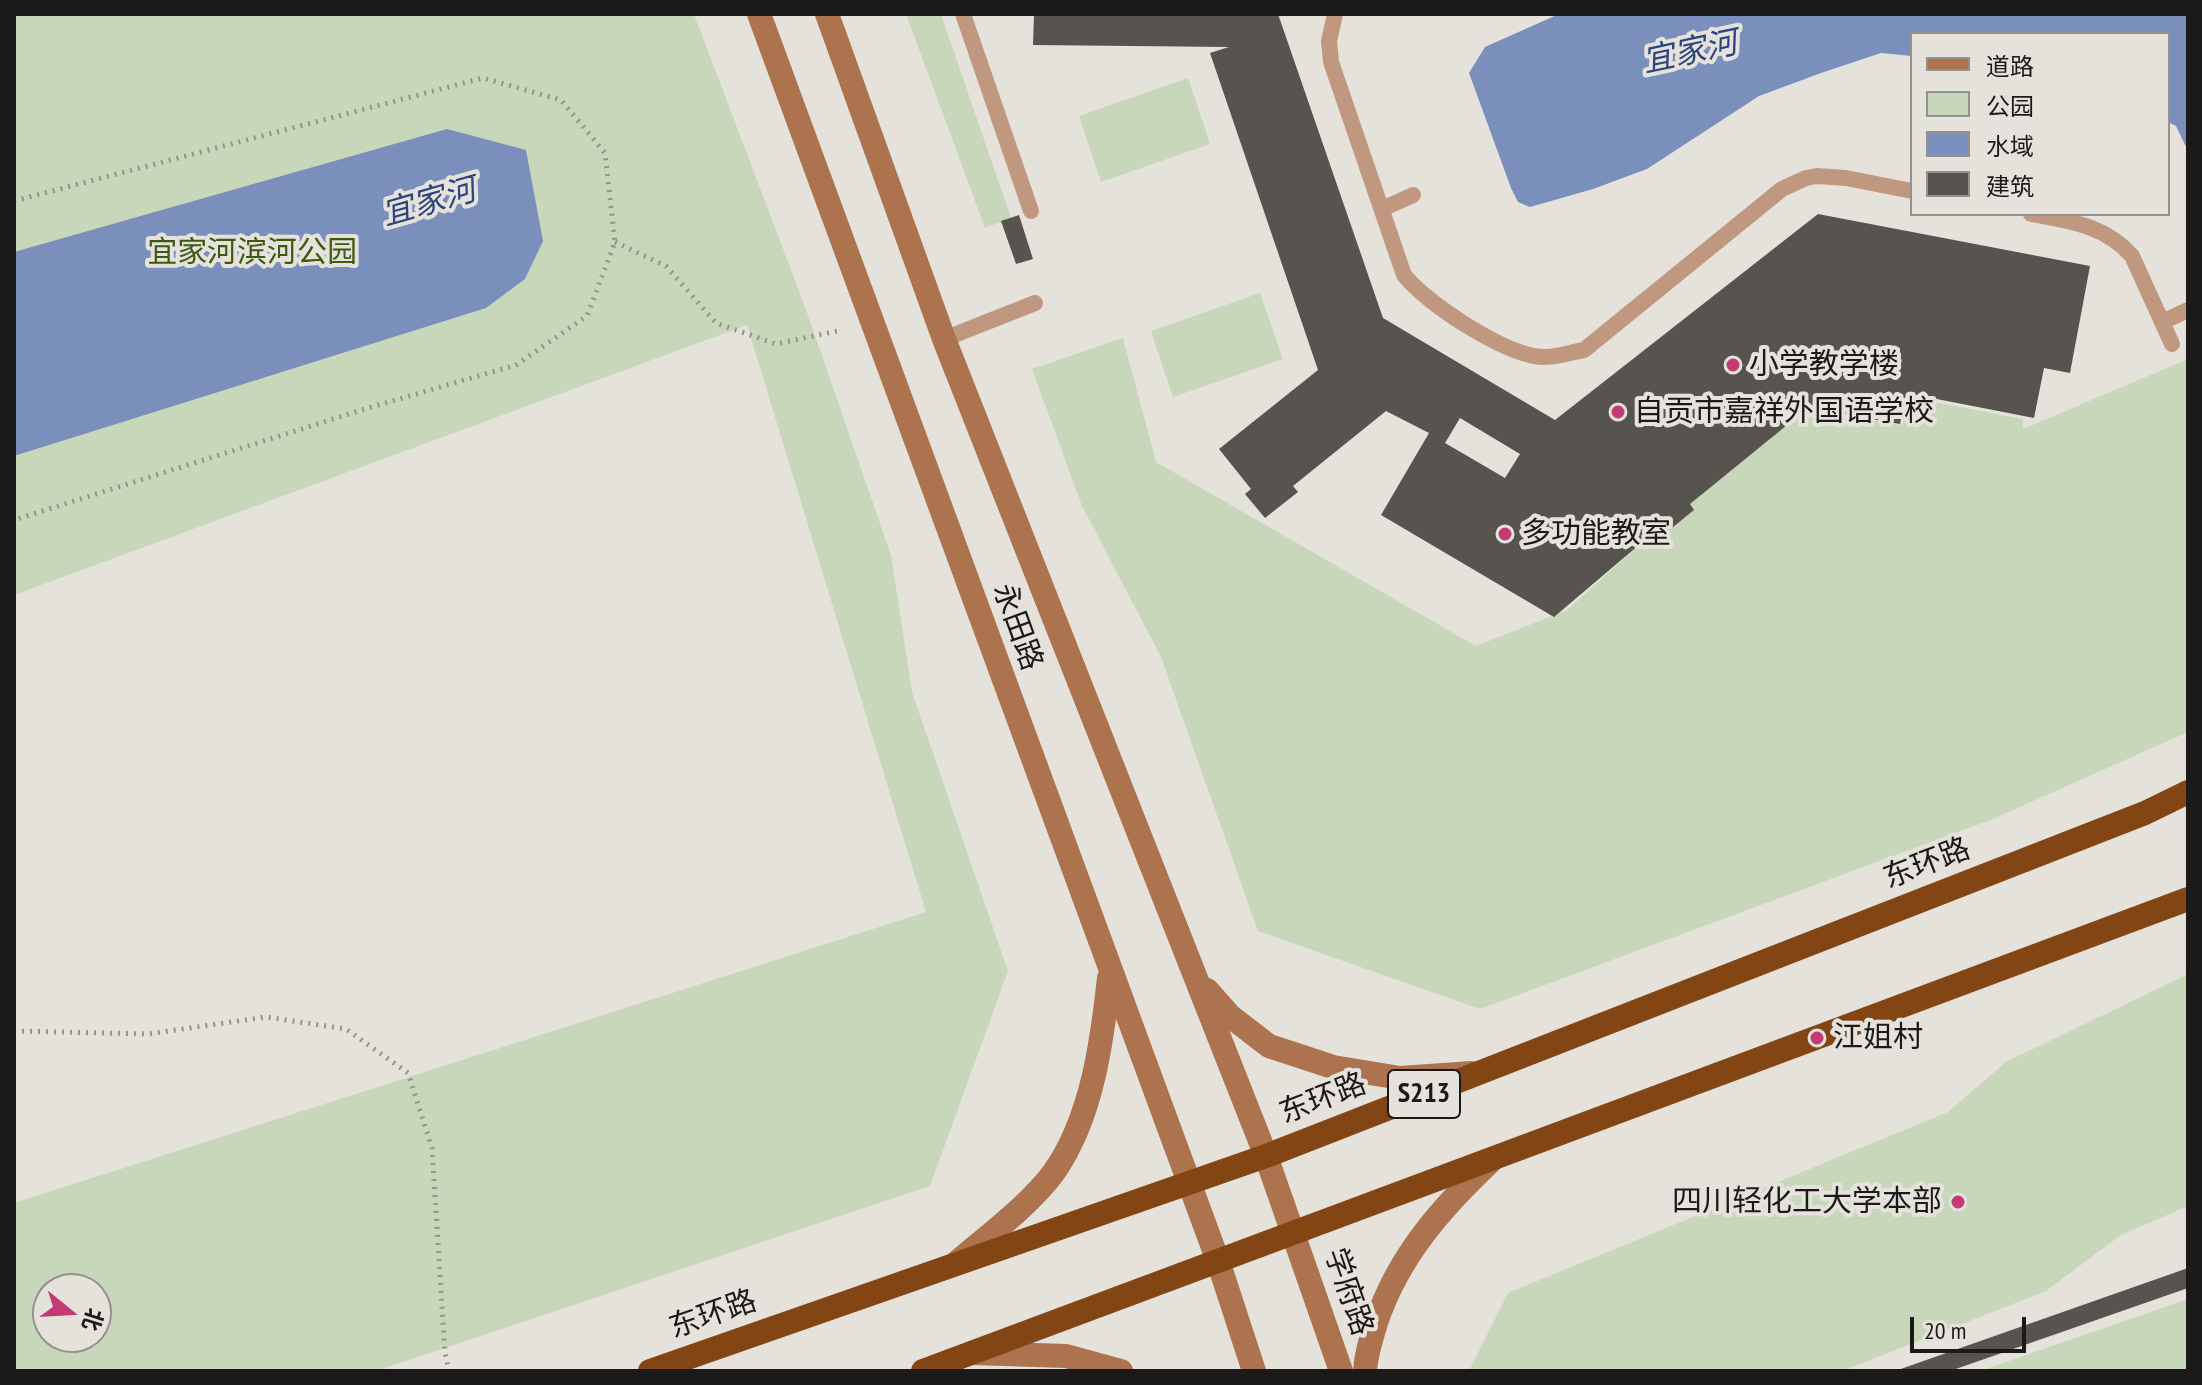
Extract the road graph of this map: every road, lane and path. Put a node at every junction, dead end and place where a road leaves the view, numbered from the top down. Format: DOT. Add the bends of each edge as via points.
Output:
graph roads {
  1 [pos="759,14"];
  2 [pos="827,14"];
  3 [pos="963,14"];
  4 [pos="1335,14"];
  5 [pos="1910,191"];
  6 [pos="1413,195"];
  7 [pos="14,201"];
  8 [pos="1382,209"];
  9 [pos="1031,211"];
  10 [pos="2042,216"];
  11 [pos="615,242"];
  12 [pos="1035,303"];
  13 [pos="2188,310"];
  14 [pos="2162,322"];
  15 [pos="872,324"];
  16 [pos="944,339"];
  17 [pos="2172,344"];
  18 [pos="14,520"];
  19 [pos="2188,792"];
  20 [pos="2188,899"];
  21 [pos="1109,972"];
  22 [pos="1196,978"];
  23 [pos="14,1031"];
  24 [pos="1479,1073"];
  25 [pos="1266,1156"];
  26 [pos="1493,1159"];
  27 [pos="1187,1184"];
  28 [pos="1295,1233"];
  29 [pos="1218,1261"];
  30 [pos="953,1265"];
  31 [pos="970,1353"];
  32 [pos="449,1371"];
  33 [pos="650,1371"];
  34 [pos="923,1371"];
  35 [pos="1121,1371"];
  36 [pos="1254,1371"];
  37 [pos="1341,1371"];
  38 [pos="1365,1371"];
  1 -- 15 [label="main road, 永田路"];
  2 -- 16 [label="main road, 永田路"];
  3 -- 9 [label="lane"];
  4 -- 8 [label="lane" via="1331,62"];
  5 -- 8 [label="lane" via="1829,176 1795,183 1584,350 1546,358 1504,346 1428,301 1404,275"];
  6 -- 8 [label="lane"];
  7 -- 11 [label="path" via="483,78 561,100 605,153"];
  10 -- 14 [label="lane" via="2112,237 2132,256"];
  11 -- 15 [label="path" via="666,266 716,323 776,344"];
  11 -- 18 [label="path" via="587,316 516,365"];
  12 -- 16 [label="lane"];
  13 -- 14 [label="lane"];
  14 -- 17 [label="lane"];
  15 -- 21 [label="main road, 永田路"];
  16 -- 22 [label="main road, 永田路"];
  19 -- 24 [label="highway, 东环路 / S213"];
  20 -- 26 [label="highway"];
  21 -- 27 [label="main road, 永田路"];
  21 -- 30 [label="main road" via="1101,1044 1083,1116 1054,1172"];
  22 -- 24 [label="main road" via="1230,1016 1269,1046 1333,1067 1400,1078"];
  22 -- 25 [label="main road, 永田路"];
  23 -- 32 [label="path" via="148,1034 266,1017 346,1029 408,1073 432,1148"];
  24 -- 25 [label="highway, 东环路 / S213"];
  25 -- 27 [label="highway, 东环路 / S213"];
  25 -- 28 [label="main road, 永田路"];
  26 -- 28 [label="highway"];
  26 -- 38 [label="main road" via="1417,1240 1386,1294"];
  27 -- 29 [label="main road, 永田路"];
  27 -- 30 [label="highway, 东环路 / S213"];
  28 -- 29 [label="highway"];
  28 -- 37 [label="main road, 学府路"];
  29 -- 31 [label="highway"];
  29 -- 36 [label="main road"];
  30 -- 33 [label="highway, 东环路 / S213"];
  31 -- 34 [label="highway"];
  31 -- 35 [label="main road" via="1066,1356"];
}
